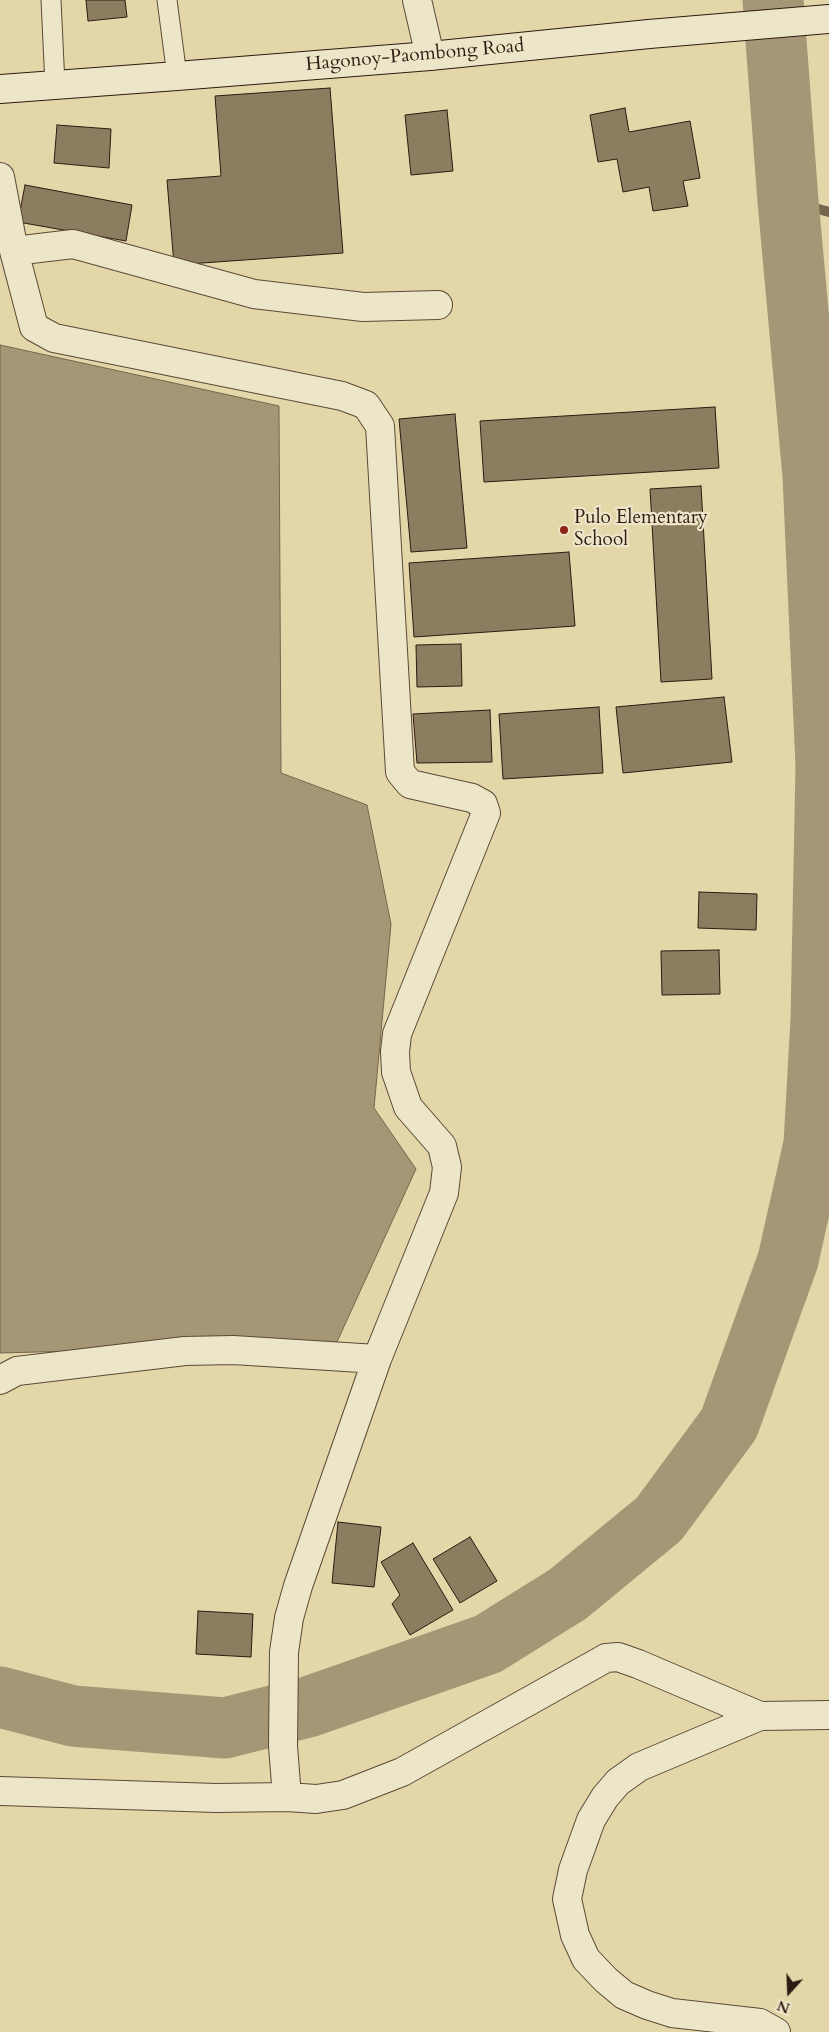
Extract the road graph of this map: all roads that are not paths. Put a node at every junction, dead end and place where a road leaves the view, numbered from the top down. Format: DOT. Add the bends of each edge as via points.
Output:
graph roads {
  1 [pos="51,0"];
  2 [pos="167,0"];
  3 [pos="417,0"];
  4 [pos="829,19"];
  5 [pos="430,56"];
  6 [pos="178,76"];
  7 [pos="54,85"];
  8 [pos="0,89"];
  9 [pos="0,177"];
  10 [pos="14,251"];
  11 [pos="438,305"];
  12 [pos="376,1360"];
  13 [pos="0,1380"];
  14 [pos="829,1715"];
  15 [pos="760,1716"];
  16 [pos="0,1791"];
  17 [pos="286,1797"];
  18 [pos="776,2032"];
  1 -- 7 [label="lane"];
  2 -- 6 [label="lane"];
  3 -- 5 [label="street"];
  4 -- 5 [label="street, Hagonoy-Paombong Road"];
  5 -- 6 [label="street, Hagonoy-Paombong Road"];
  6 -- 7 [label="street, Hagonoy-Paombong Road"];
  7 -- 8 [label="street, Hagonoy-Paombong Road"];
  9 -- 10 [label="street"];
  10 -- 11 [label="street" via="73,244 254,294 363,307"];
  10 -- 12 [label="street" via="34,327 54,338 342,396 366,404 380,426 400,772 410,784 472,798 483,804 486,813 397,1034 396,1072 408,1107 442,1146 447,1167 444,1193"];
  12 -- 13 [label="street" via="233,1350 185,1351 17,1371"];
  12 -- 17 [label="street" via="289,1618 284,1652 282,1746"];
  14 -- 15 [label="street"];
  15 -- 17 [label="street" via="638,1664 618,1657 606,1658 402,1772 343,1795 316,1799"];
  15 -- 18 [label="street" via="639,1767 618,1782 591,1820 573,1870 567,1899 575,1935 586,1958 624,1995 672,2013 760,2023"];
  16 -- 17 [label="street"];
}
